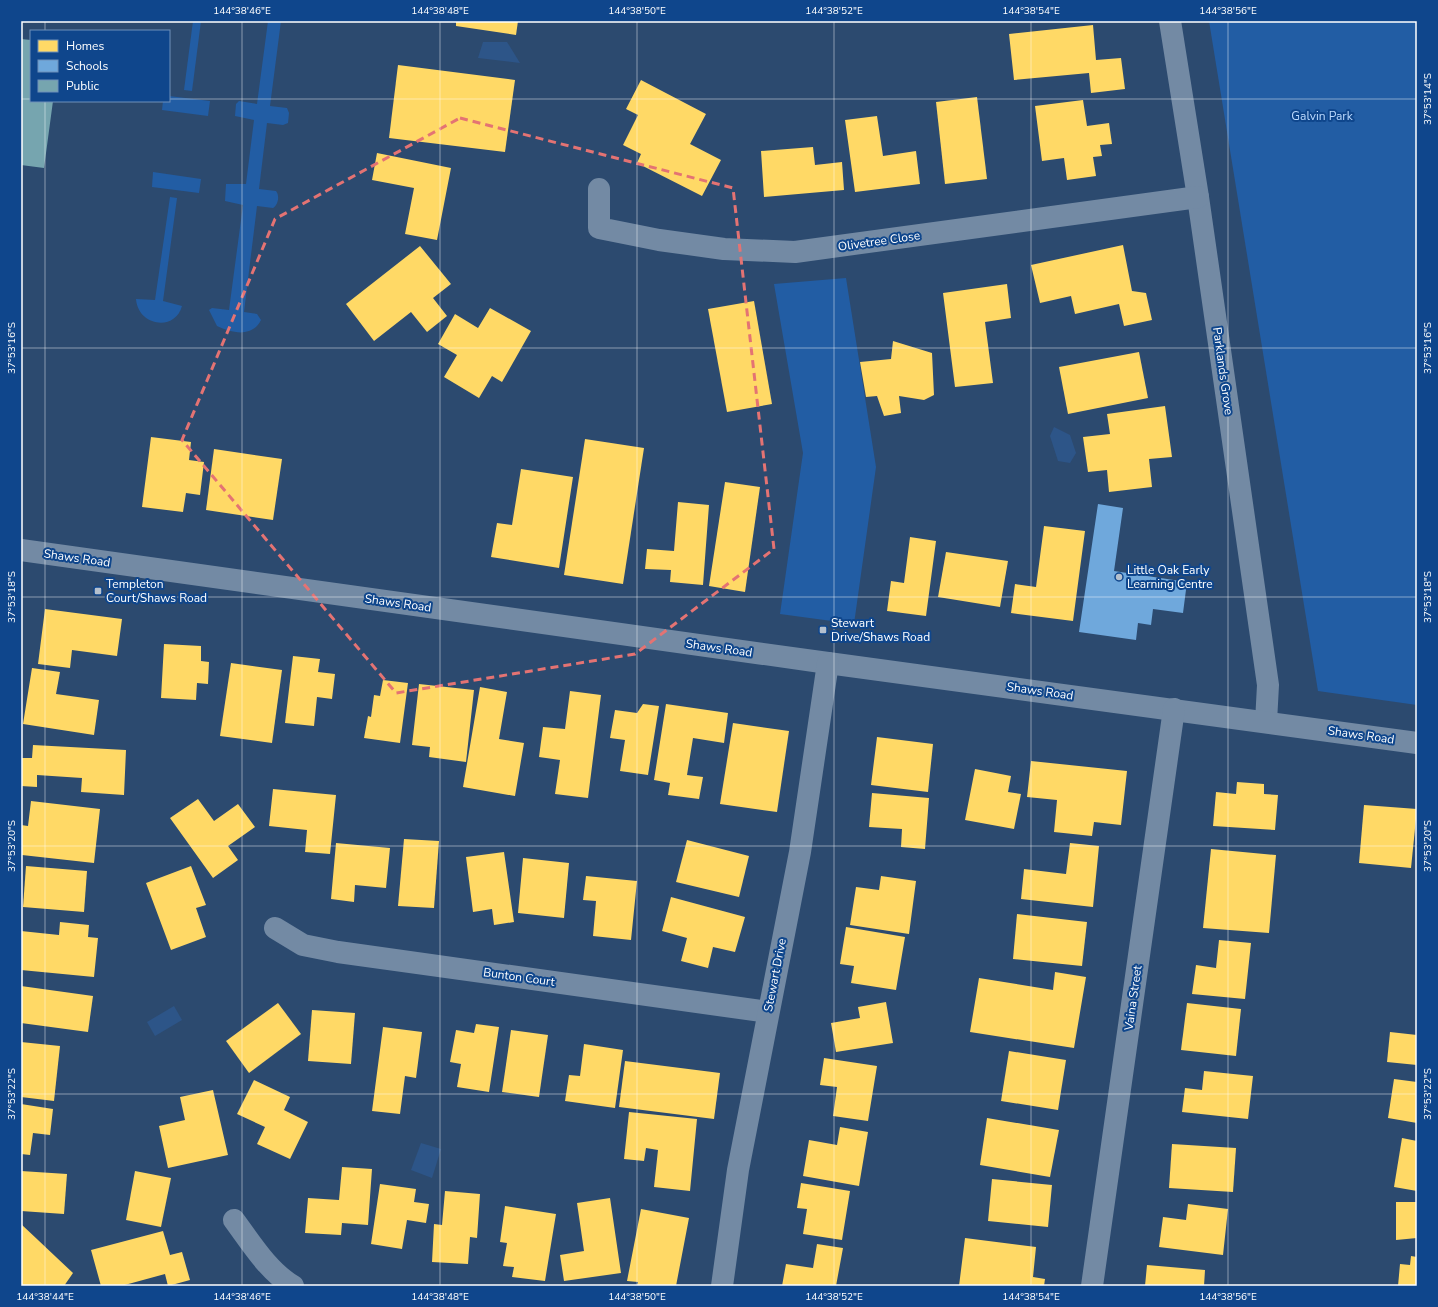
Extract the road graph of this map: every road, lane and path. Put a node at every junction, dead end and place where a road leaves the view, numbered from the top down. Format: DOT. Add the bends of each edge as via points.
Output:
graph roads {
  1 [pos="1170,21"];
  2 [pos="599,189"];
  3 [pos="1198,197"];
  4 [pos="21,550"];
  5 [pos="828,663"];
  6 [pos="1174,709"];
  7 [pos="1266,722"];
  8 [pos="1417,743"];
  9 [pos="275,928"];
  10 [pos="768,1012"];
  11 [pos="234,1220"];
  12 [pos="293,1286"];
  13 [pos="722,1286"];
  14 [pos="1092,1286"];
  1 -- 3 [label="street, Parklands Grove"];
  2 -- 3 [label="street, Olivetree Close" via="599,228 724,249 795,252"];
  3 -- 7 [label="street, Parklands Grove" via="1268,685"];
  4 -- 5 [label="street, Shaws Road"];
  5 -- 6 [label="street, Shaws Road"];
  5 -- 10 [label="street, Stewart Drive" via="800,852"];
  6 -- 7 [label="street, Shaws Road"];
  6 -- 14 [label="street, Vaina Street"];
  7 -- 8 [label="street, Shaws Road"];
  9 -- 10 [label="street, Bunton Court" via="303,945 338,952"];
  10 -- 13 [label="street, Stewart Drive" via="738,1170"];
  11 -- 12 [label="street" via="262,1257 284,1281"];
}
